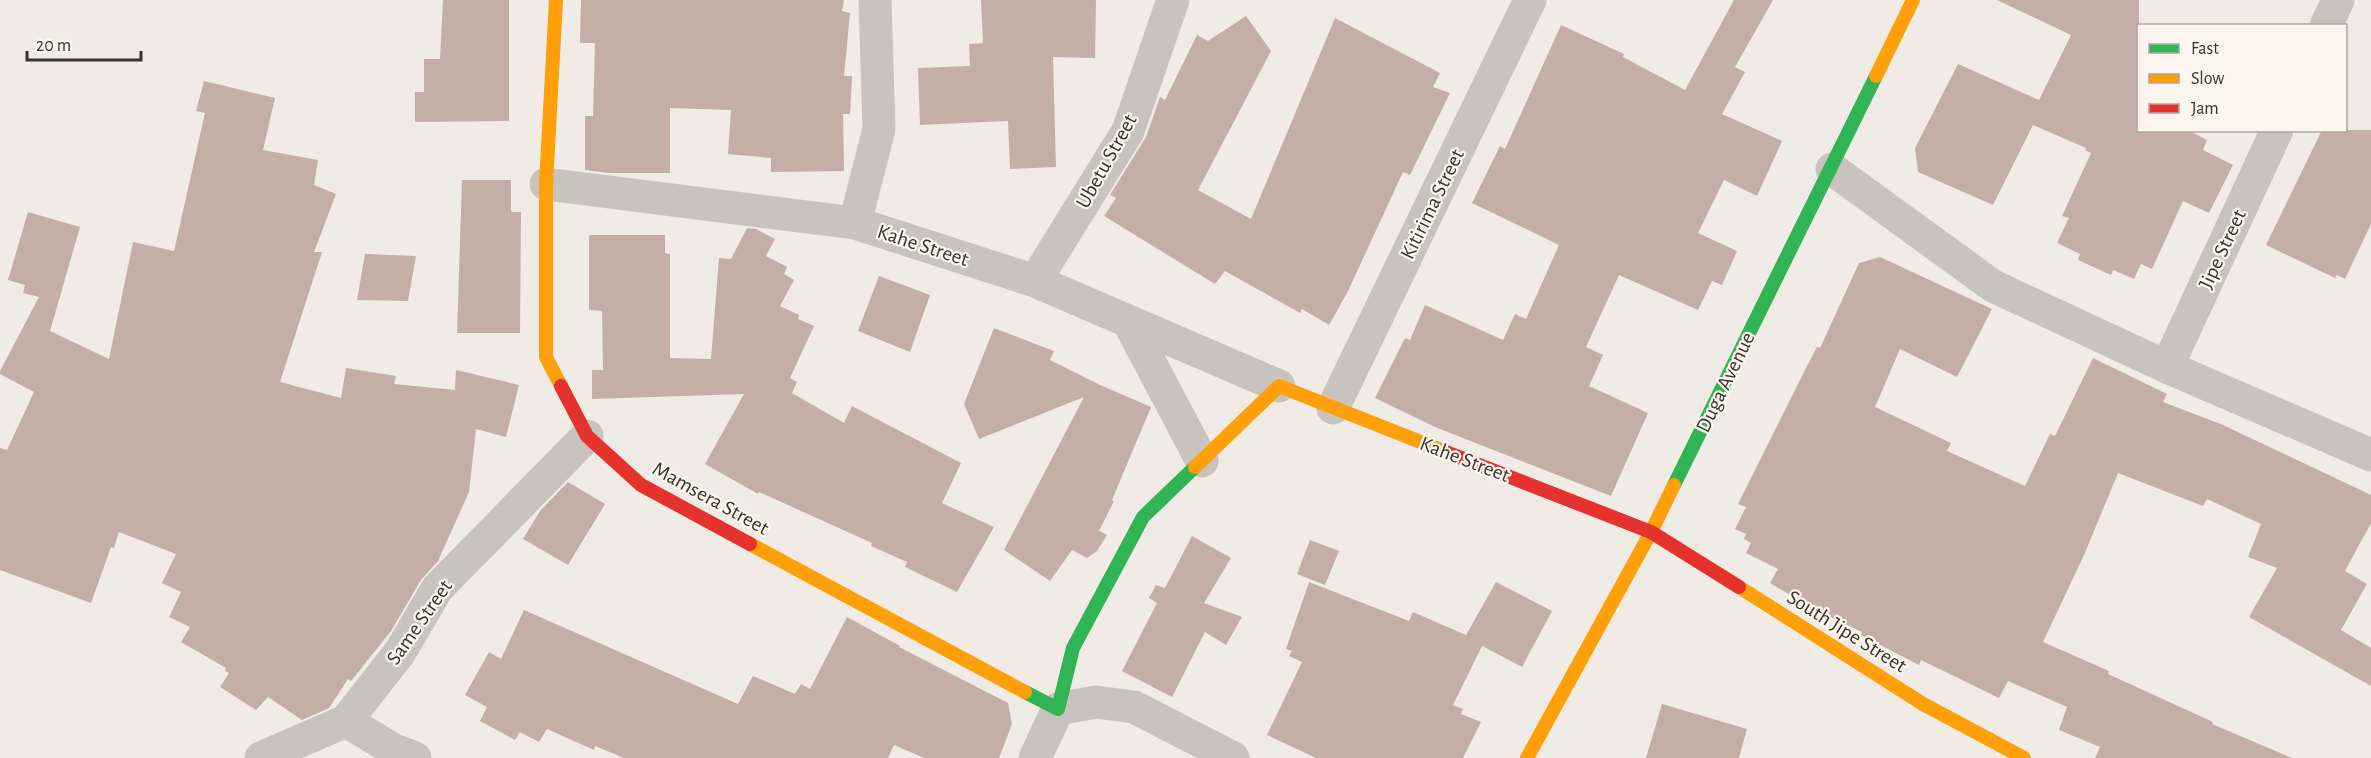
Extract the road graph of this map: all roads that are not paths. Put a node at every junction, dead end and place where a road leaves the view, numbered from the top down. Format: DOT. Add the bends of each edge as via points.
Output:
graph roads {
  1 [pos="556,0"];
  2 [pos="875,0"];
  3 [pos="1173,0"];
  4 [pos="1530,0"];
  5 [pos="1913,0"];
  6 [pos="2338,0"];
  7 [pos="2327,24"];
  8 [pos="2276,132"];
  9 [pos="1832,169"];
  10 [pos="546,184"];
  11 [pos="855,223"];
  12 [pos="1035,281"];
  13 [pos="1128,321"];
  14 [pos="2167,367"];
  15 [pos="1279,386"];
  16 [pos="1333,408"];
  17 [pos="587,436"];
  18 [pos="2371,454"];
  19 [pos="1202,461"];
  20 [pos="1651,532"];
  21 [pos="1058,709"];
  22 [pos="346,721"];
  23 [pos="261,758"];
  24 [pos="415,758"];
  25 [pos="1035,758"];
  26 [pos="1233,758"];
  27 [pos="1527,758"];
  28 [pos="2024,758"];
  1 -- 10 [label="street, Mamsera Street"];
  2 -- 11 [label="street" via="879,129"];
  3 -- 12 [label="street, Ubetu Street" via="1128,131"];
  4 -- 16 [label="street, Kitirima Street"];
  5 -- 9 [label="street, Duga Avenue"];
  6 -- 7 [label="street"];
  8 -- 14 [label="street, Jipe Street"];
  9 -- 14 [label="street" via="1993,286"];
  9 -- 20 [label="street, Duga Avenue"];
  10 -- 11 [label="street, Kahe Street"];
  10 -- 17 [label="street, Mamsera Street" via="546,357"];
  11 -- 12 [label="street, Kahe Street"];
  12 -- 13 [label="street, Kahe Street"];
  13 -- 15 [label="street, Kahe Street"];
  13 -- 19 [label="street"];
  14 -- 18 [label="street"];
  15 -- 16 [label="street, Kahe Street"];
  15 -- 19 [label="street"];
  16 -- 20 [label="street, Kahe Street"];
  17 -- 21 [label="street, Mamsera Street" via="641,485"];
  17 -- 22 [label="street, Same Street" via="437,589 400,652"];
  19 -- 21 [label="street" via="1143,517 1073,648"];
  20 -- 27 [label="street, Duga Avenue"];
  20 -- 28 [label="street, South Jipe Street" via="1923,704"];
  21 -- 25 [label="street"];
  21 -- 26 [label="street" via="1096,702 1134,707"];
  22 -- 23 [label="street, Same Street"];
  22 -- 24 [label="street"];
}
